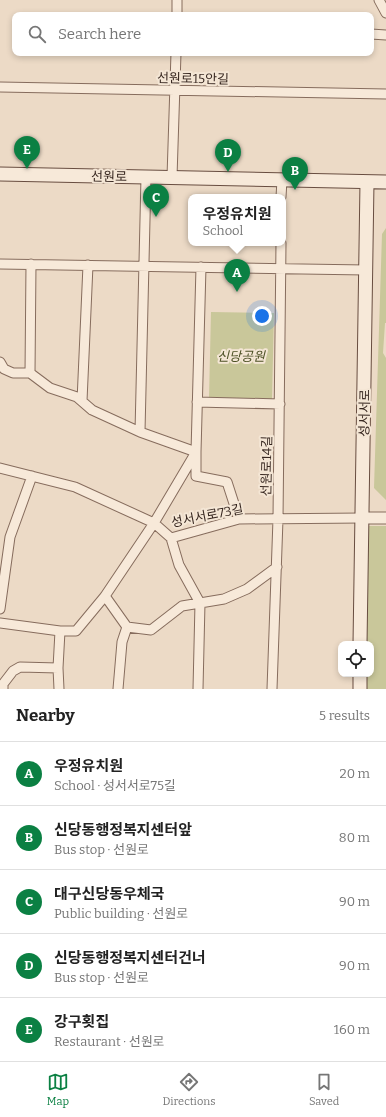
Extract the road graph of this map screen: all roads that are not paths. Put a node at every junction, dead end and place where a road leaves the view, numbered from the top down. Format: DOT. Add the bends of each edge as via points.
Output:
graph roads {
  1 [pos="177,0"];
  2 [pos="379,0"];
  3 [pos="177,12"];
  4 [pos="386,13"];
  5 [pos="374,34"];
  6 [pos="386,35"];
  7 [pos="176,56"];
  8 [pos="0,87"];
  9 [pos="174,90"];
  10 [pos="386,94"];
  11 [pos="0,174"];
  12 [pos="146,177"];
  13 [pos="172,177"];
  14 [pos="282,180"];
  15 [pos="367,182"];
  16 [pos="386,182"];
  17 [pos="282,194"];
  18 [pos="281,246"];
  19 [pos="0,264"];
  20 [pos="31,264"];
  21 [pos="88,265"];
  22 [pos="144,266"];
  23 [pos="201,267"];
  24 [pos="281,268"];
  25 [pos="366,270"];
  26 [pos="1,367"];
  27 [pos="30,372"];
  28 [pos="82,402"];
  29 [pos="198,402"];
  30 [pos="280,404"];
  31 [pos="140,432"];
  32 [pos="196,452"];
  33 [pos="0,468"];
  34 [pos="32,476"];
  35 [pos="362,518"];
  36 [pos="386,518"];
  37 [pos="239,519"];
  38 [pos="278,519"];
  39 [pos="154,523"];
  40 [pos="170,538"];
  41 [pos="277,567"];
  42 [pos="105,596"];
  43 [pos="200,603"];
  44 [pos="0,609"];
  45 [pos="0,623"];
  46 [pos="127,627"];
  47 [pos="60,631"];
  48 [pos="360,641"];
  49 [pos="58,668"];
  50 [pos="360,677"];
  51 [pos="3,689"];
  52 [pos="59,689"];
  53 [pos="118,689"];
  54 [pos="198,689"];
  55 [pos="272,689"];
  56 [pos="360,689"];
  1 -- 3 [label="street"];
  2 -- 4 [label="street"];
  5 -- 6 [label="street"];
  7 -- 9 [label="street"];
  8 -- 9 [label="street, 선원로15안길"];
  9 -- 10 [label="street, 선원로15안길"];
  9 -- 13 [label="street"];
  11 -- 12 [label="main road, 선원로"];
  12 -- 13 [label="main road, 선원로"];
  12 -- 22 [label="street"];
  13 -- 14 [label="main road, 선원로"];
  14 -- 15 [label="main road, 선원로"];
  14 -- 17 [label="street"];
  15 -- 16 [label="main road, 선원로"];
  15 -- 25 [label="main road, 성서서로"];
  18 -- 24 [label="street, 선원로14길"];
  19 -- 20 [label="street"];
  20 -- 21 [label="street"];
  20 -- 27 [label="street"];
  21 -- 22 [label="street"];
  21 -- 28 [label="street"];
  22 -- 23 [label="street"];
  22 -- 31 [label="street"];
  23 -- 24 [label="street"];
  23 -- 29 [label="street"];
  24 -- 25 [label="street"];
  24 -- 30 [label="street, 선원로14길"];
  25 -- 35 [label="main road, 성서서로"];
  26 -- 27 [label="street" via="13,372"];
  27 -- 28 [label="street" via="50,388 77,397"];
  28 -- 31 [label="street" via="92,410"];
  29 -- 30 [label="street"];
  29 -- 32 [label="street"];
  30 -- 38 [label="street, 선원로14길"];
  31 -- 32 [label="street"];
  32 -- 37 [label="street" via="196,476 227,482"];
  32 -- 39 [label="street"];
  33 -- 34 [label="street, 성서서로73길"];
  34 -- 39 [label="street, 성서서로73길" via="75,487"];
  34 -- 44 [label="street" via="10,537"];
  35 -- 36 [label="street"];
  35 -- 38 [label="street, 성서서로73길"];
  35 -- 48 [label="main road, 성서서로"];
  37 -- 38 [label="street, 성서서로73길"];
  37 -- 40 [label="street, 성서서로73길"];
  38 -- 41 [label="street, 선원로14길"];
  39 -- 40 [label="street, 성서서로73길"];
  39 -- 42 [label="street"];
  40 -- 43 [label="street" via="179,565"];
  41 -- 43 [label="street" via="230,597"];
  41 -- 55 [label="street, 선원로14길"];
  42 -- 46 [label="street"];
  42 -- 47 [label="street" via="76,631"];
  43 -- 46 [label="street" via="182,606 151,630"];
  43 -- 54 [label="street"];
  45 -- 47 [label="street"];
  46 -- 53 [label="street" via="122,642"];
  47 -- 49 [label="street"];
  49 -- 51 [label="street" via="20,666 3,684"];
  49 -- 52 [label="street"];
  50 -- 56 [label="main road"];
}
